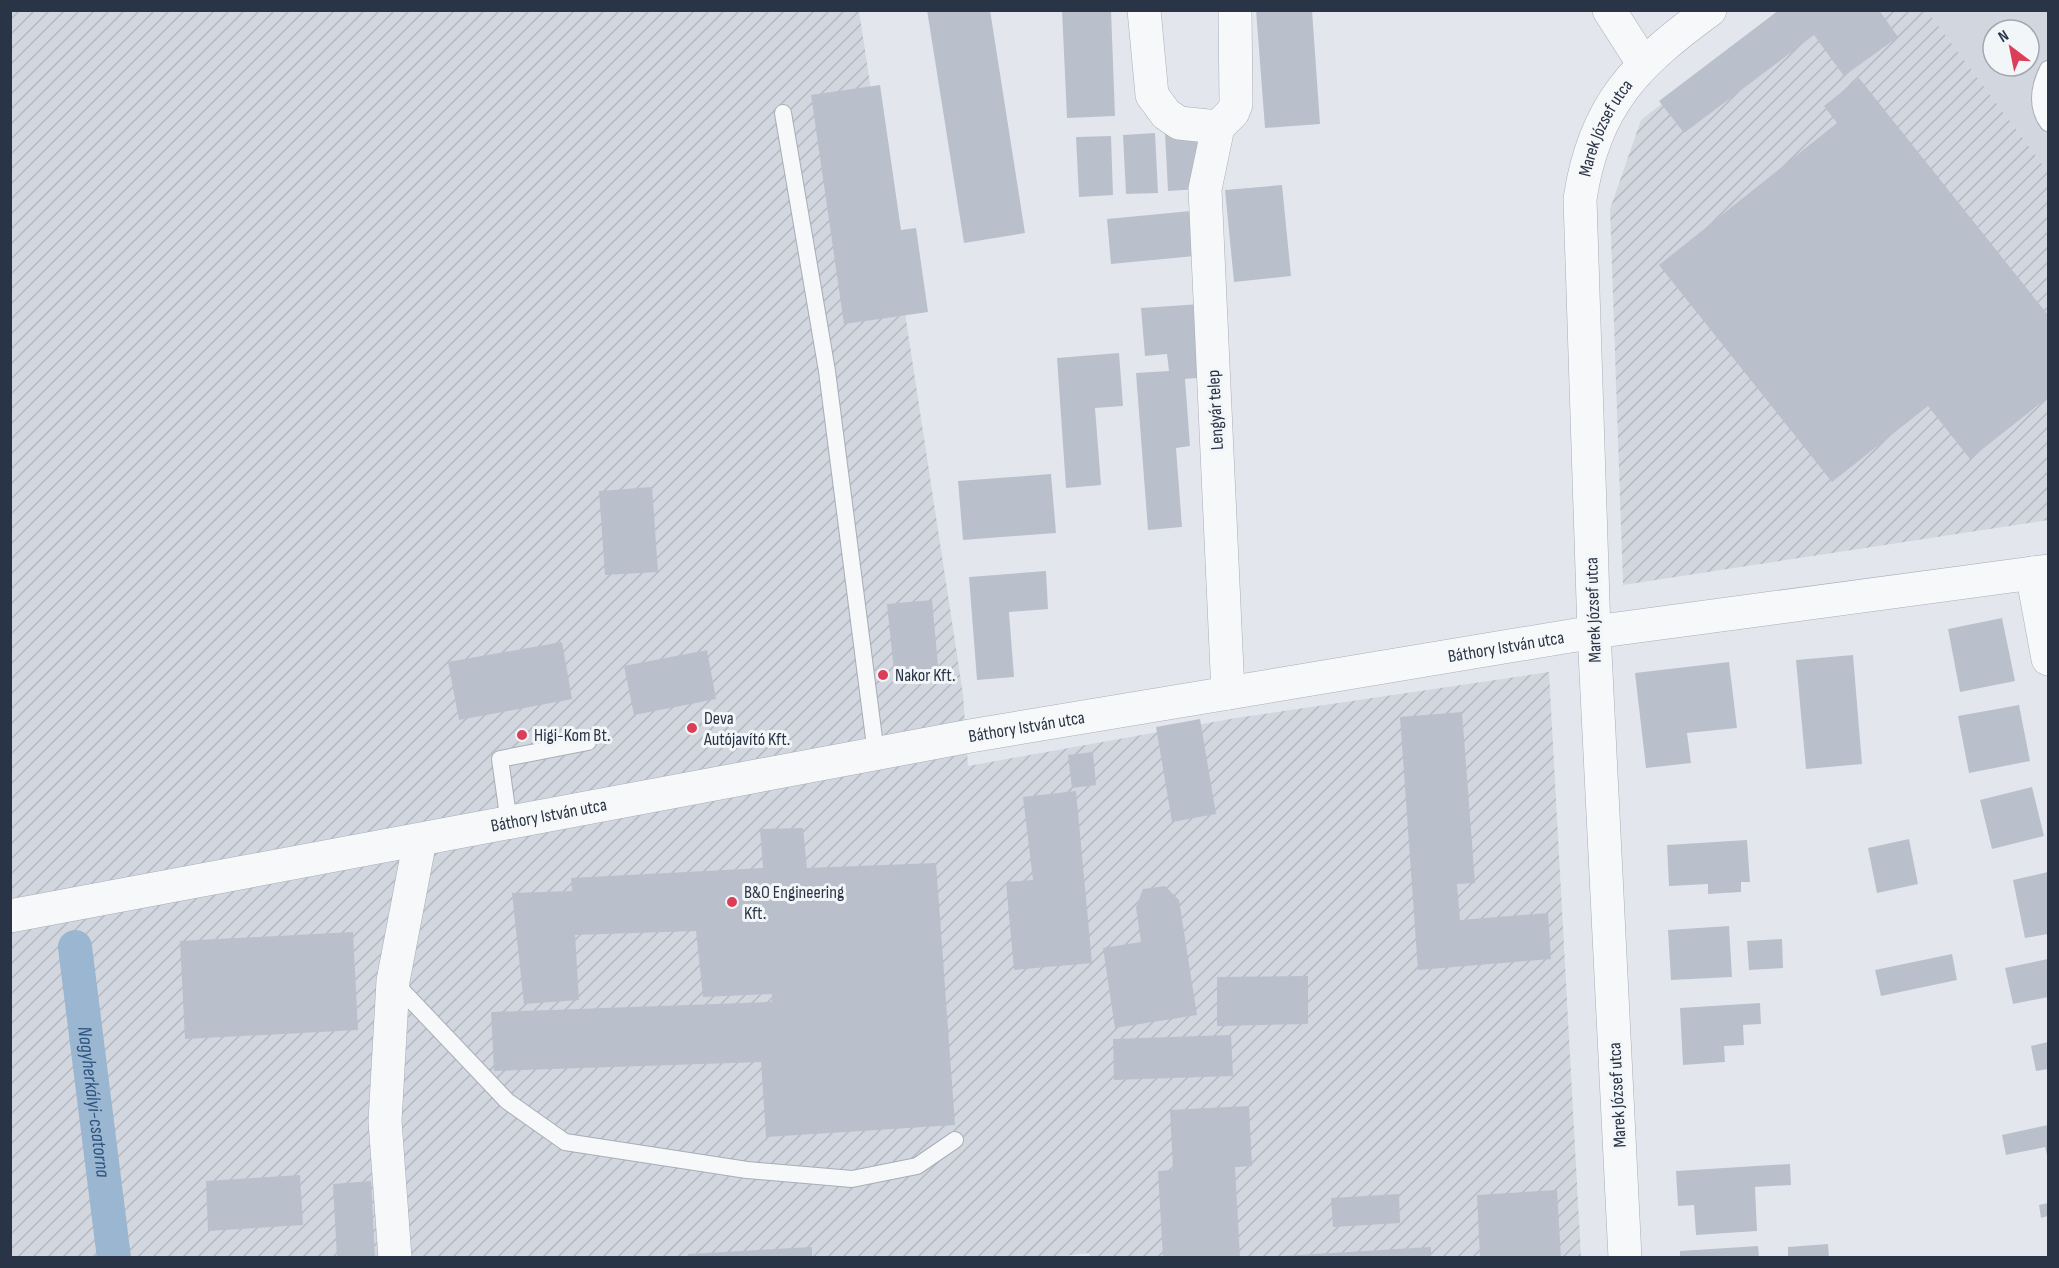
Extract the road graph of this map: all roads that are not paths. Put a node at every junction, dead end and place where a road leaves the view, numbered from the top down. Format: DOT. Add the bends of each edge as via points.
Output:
graph roads {
  1 [pos="1144,10"];
  2 [pos="1235,10"];
  3 [pos="1609,10"];
  4 [pos="1710,10"];
  5 [pos="1643,63"];
  6 [pos="2049,69"];
  7 [pos="783,113"];
  8 [pos="2049,123"];
  9 [pos="1218,127"];
  10 [pos="2040,572"];
  11 [pos="1594,632"];
  12 [pos="2049,659"];
  13 [pos="1228,693"];
  14 [pos="588,742"];
  15 [pos="876,754"];
  16 [pos="509,823"];
  17 [pos="420,840"];
  18 [pos="10,916"];
  19 [pos="393,981"];
  20 [pos="955,1140"];
  21 [pos="395,1257"];
  22 [pos="1625,1257"];
  1 -- 9 [label="street" via="1152,95 1166,114 1179,123"];
  2 -- 9 [label="street, Lengyár telep" via="1236,104"];
  3 -- 5 [label="street"];
  4 -- 5 [label="street, Marek József utca"];
  5 -- 11 [label="street, Marek József utca" via="1617,96 1590,150 1580,199"];
  6 -- 8 [label="lane" via="2040,100"];
  7 -- 15 [label="lane" via="827,371"];
  9 -- 13 [label="street, Lengyár telep" via="1205,189"];
  10 -- 11 [label="street, Báthory István utca"];
  10 -- 12 [label="street"];
  11 -- 13 [label="street, Báthory István utca"];
  11 -- 22 [label="street, Marek József utca"];
  13 -- 15 [label="street, Báthory István utca"];
  14 -- 16 [label="lane" via="500,759"];
  15 -- 16 [label="street, Báthory István utca"];
  16 -- 17 [label="street, Báthory István utca"];
  17 -- 18 [label="street, Báthory István utca"];
  17 -- 19 [label="street"];
  19 -- 20 [label="lane" via="507,1101 565,1142 747,1170 852,1179 917,1166"];
  19 -- 21 [label="street" via="385,1121"];
}
